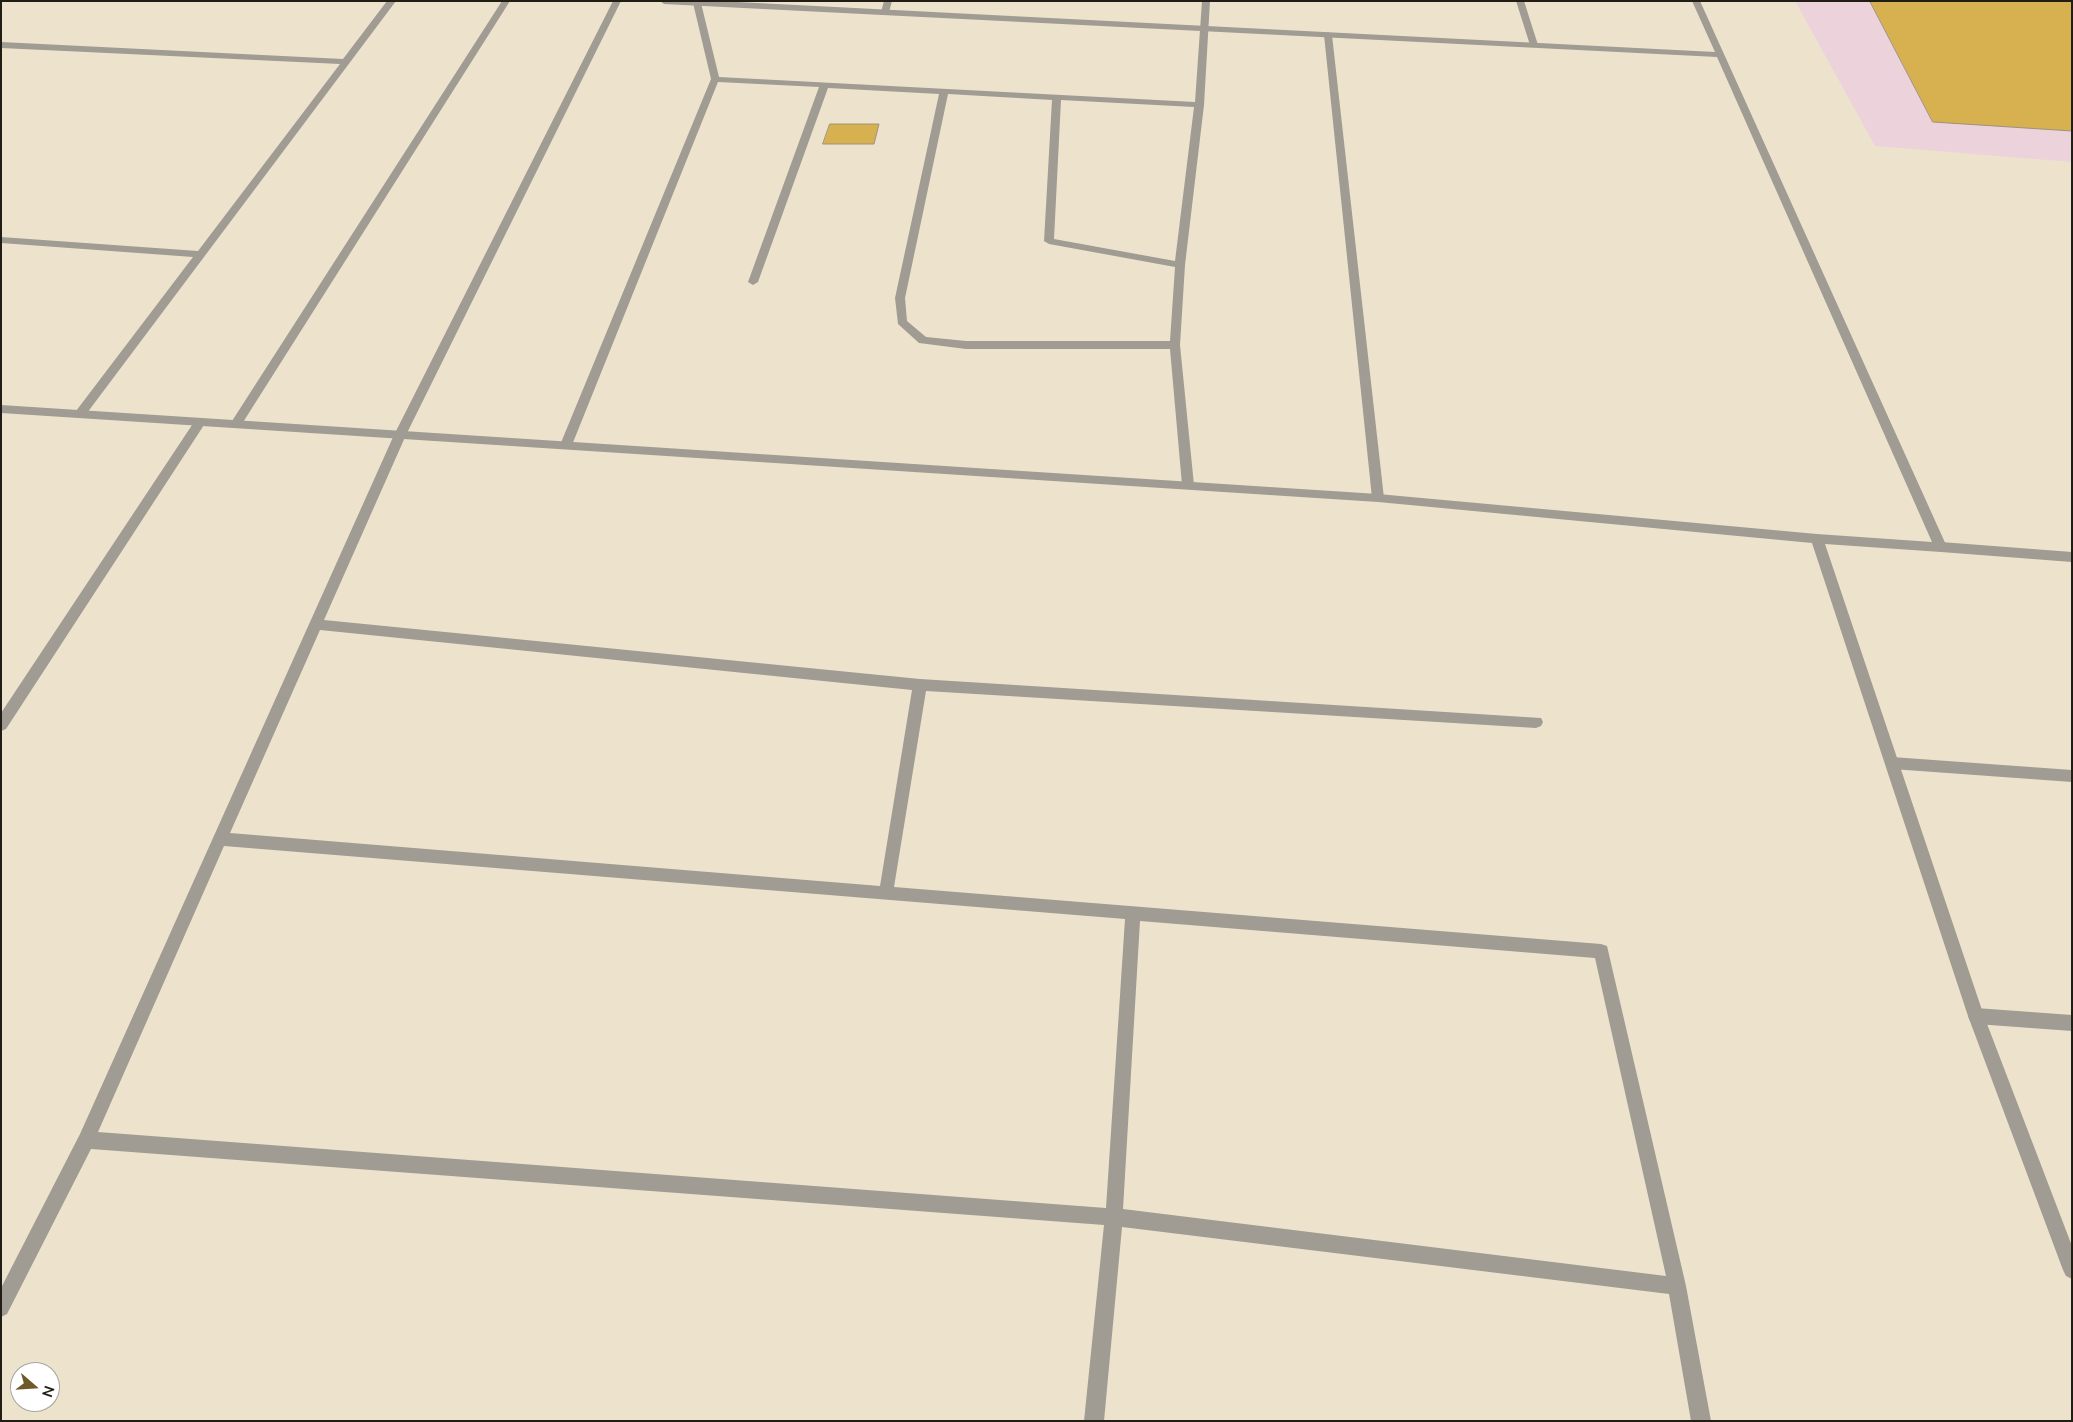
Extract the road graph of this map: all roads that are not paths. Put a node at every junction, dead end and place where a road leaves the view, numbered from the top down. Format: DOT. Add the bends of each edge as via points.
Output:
graph roads {
  1 [pos="392,1"];
  2 [pos="506,1"];
  3 [pos="617,1"];
  4 [pos="664,1"];
  5 [pos="888,1"];
  6 [pos="1206,1"];
  7 [pos="1520,1"];
  8 [pos="1696,1"];
  9 [pos="698,2"];
  10 [pos="885,12"];
  11 [pos="1206,28"];
  12 [pos="1328,35"];
  13 [pos="1,45"];
  14 [pos="1534,46"];
  15 [pos="1720,55"];
  16 [pos="346,62"];
  17 [pos="715,79"];
  18 [pos="824,85"];
  19 [pos="944,91"];
  20 [pos="1057,97"];
  21 [pos="1199,105"];
  22 [pos="1,240"];
  23 [pos="201,254"];
  24 [pos="1180,265"];
  25 [pos="753,282"];
  26 [pos="1175,345"];
  27 [pos="1,409"];
  28 [pos="80,414"];
  29 [pos="200,422"];
  30 [pos="236,424"];
  31 [pos="400,434"];
  32 [pos="566,445"];
  33 [pos="1188,485"];
  34 [pos="1378,498"];
  35 [pos="1817,539"];
  36 [pos="1941,547"];
  37 [pos="2072,557"];
  38 [pos="316,624"];
  39 [pos="920,685"];
  40 [pos="1536,722"];
  41 [pos="1,725"];
  42 [pos="1892,763"];
  43 [pos="2072,776"];
  44 [pos="220,839"];
  45 [pos="886,892"];
  46 [pos="1133,913"];
  47 [pos="1976,1016"];
  48 [pos="2072,1023"];
  49 [pos="86,1140"];
  50 [pos="1114,1217"];
  51 [pos="2072,1270"];
  52 [pos="1677,1286"];
  53 [pos="1,1308"];
  54 [pos="1094,1421"];
  55 [pos="1701,1421"];
  1 -- 16 [label="street"];
  2 -- 30 [label="street"];
  3 -- 31 [label="street"];
  4 -- 9 [label="street"];
  5 -- 10 [label="street"];
  6 -- 11 [label="street"];
  7 -- 14 [label="street"];
  8 -- 15 [label="street"];
  9 -- 10 [label="street"];
  9 -- 17 [label="street"];
  10 -- 11 [label="street"];
  11 -- 12 [label="street"];
  11 -- 21 [label="street"];
  12 -- 14 [label="street"];
  12 -- 34 [label="street"];
  13 -- 16 [label="street"];
  14 -- 15 [label="street"];
  15 -- 36 [label="street"];
  16 -- 23 [label="street"];
  17 -- 18 [label="street"];
  17 -- 32 [label="street"];
  18 -- 19 [label="street"];
  18 -- 25 [label="street"];
  19 -- 20 [label="street"];
  19 -- 26 [label="street" via="900,298 902,322 923,340 966,345"];
  20 -- 21 [label="street"];
  20 -- 24 [label="street" via="1049,241"];
  21 -- 24 [label="street"];
  22 -- 23 [label="street"];
  23 -- 28 [label="street"];
  24 -- 26 [label="street"];
  26 -- 33 [label="street"];
  27 -- 28 [label="street"];
  28 -- 29 [label="street"];
  29 -- 30 [label="street"];
  29 -- 41 [label="street"];
  30 -- 31 [label="street"];
  31 -- 32 [label="street"];
  31 -- 38 [label="street"];
  32 -- 33 [label="street"];
  33 -- 34 [label="street"];
  34 -- 35 [label="street"];
  35 -- 36 [label="street"];
  35 -- 42 [label="street"];
  36 -- 37 [label="street"];
  38 -- 39 [label="street"];
  38 -- 44 [label="street"];
  39 -- 40 [label="street"];
  39 -- 45 [label="street"];
  42 -- 43 [label="street"];
  42 -- 47 [label="street"];
  44 -- 45 [label="street"];
  44 -- 49 [label="street"];
  45 -- 46 [label="street"];
  46 -- 50 [label="street"];
  46 -- 52 [label="street" via="1601,951"];
  47 -- 48 [label="street"];
  47 -- 51 [label="street"];
  49 -- 50 [label="street"];
  49 -- 53 [label="street"];
  50 -- 52 [label="street"];
  50 -- 54 [label="street"];
  52 -- 55 [label="street"];
}
